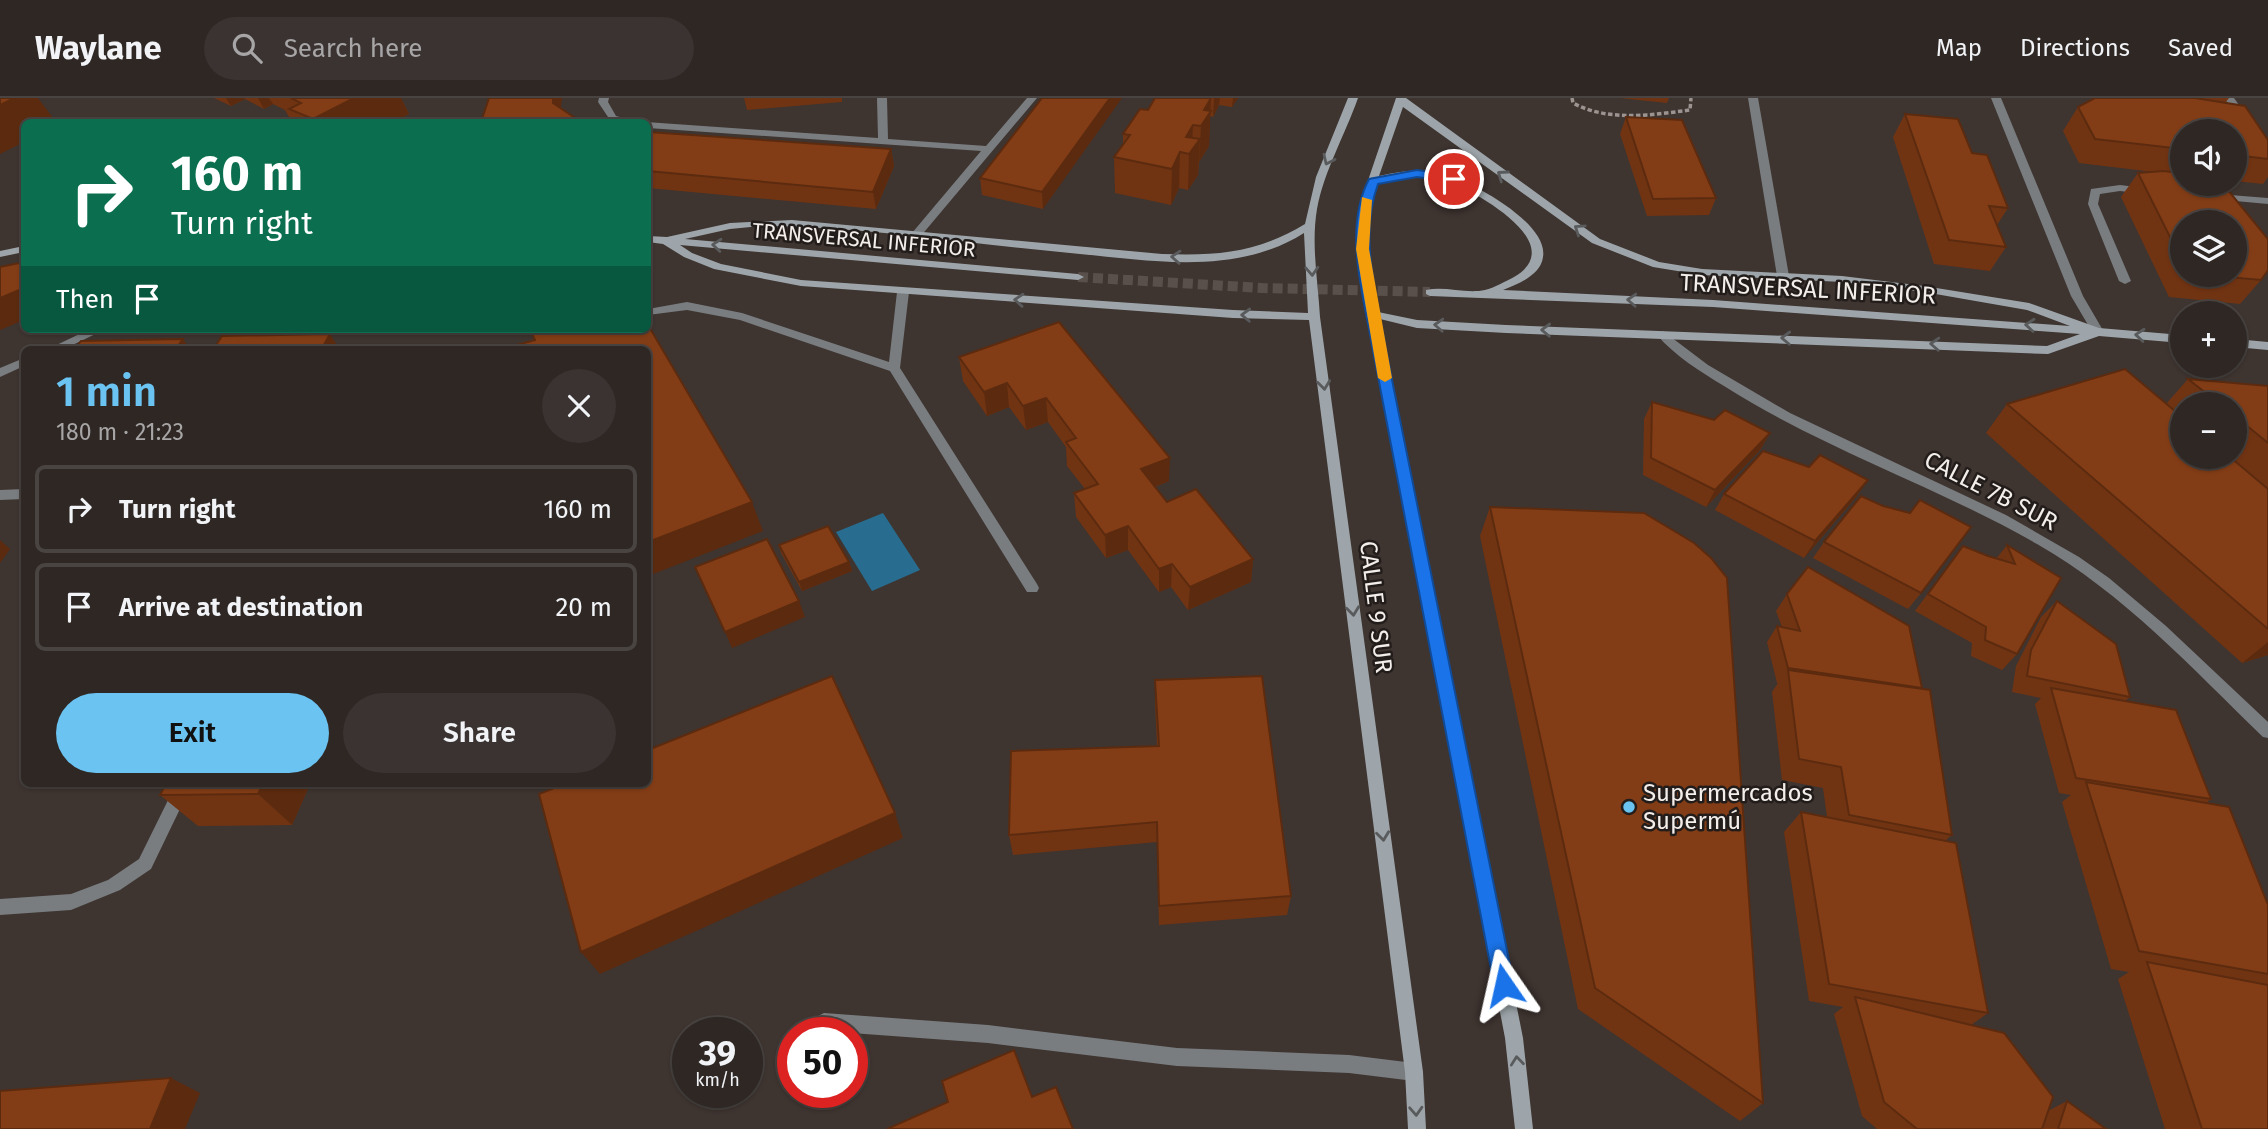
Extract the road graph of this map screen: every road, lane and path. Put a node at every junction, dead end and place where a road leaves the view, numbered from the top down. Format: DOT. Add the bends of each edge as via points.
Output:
graph roads {
  1 [pos="604,98"];
  2 [pos="882,98"];
  3 [pos="1032,98"];
  4 [pos="1353,98"];
  5 [pos="1572,98"];
  6 [pos="1692,98"];
  7 [pos="1754,98"];
  8 [pos="1996,98"];
  9 [pos="2229,98"];
  10 [pos="1401,100"];
  11 [pos="618,119"];
  12 [pos="651,125"];
  13 [pos="2252,130"];
  14 [pos="883,139"];
  15 [pos="989,149"];
  16 [pos="1373,181"];
  17 [pos="2160,192"];
  18 [pos="2212,196"];
  19 [pos="2268,201"];
  20 [pos="1310,225"];
  21 [pos="916,235"];
  22 [pos="651,239"];
  23 [pos="666,240"];
  24 [pos="21,250"];
  25 [pos="0,254"];
  26 [pos="1783,276"];
  27 [pos="1078,277"];
  28 [pos="2125,281"];
  29 [pos="903,292"];
  30 [pos="1430,292"];
  31 [pos="1488,293"];
  32 [pos="651,312"];
  33 [pos="1373,314"];
  34 [pos="1314,317"];
  35 [pos="2098,332"];
  36 [pos="91,333"];
  37 [pos="1663,335"];
  38 [pos="2170,338"];
  39 [pos="2247,345"];
  40 [pos="61,346"];
  41 [pos="2268,346"];
  42 [pos="21,363"];
  43 [pos="894,368"];
  44 [pos="0,373"];
  45 [pos="21,494"];
  46 [pos="0,495"];
  47 [pos="1032,588"];
  48 [pos="2268,732"];
  49 [pos="183,787"];
  50 [pos="0,907"];
  51 [pos="868,1025"];
  52 [pos="1414,1072"];
  53 [pos="1417,1129"];
  54 [pos="1524,1129"];
  1 -- 11 [label="street" via="613,118"];
  2 -- 14 [label="street"];
  3 -- 15 [label="street"];
  4 -- 20 [label="main road, CALLE 9 SUR, one-way" via="1323,171"];
  5 -- 6 [label="path" via="1585,111 1654,114 1690,110"];
  7 -- 26 [label="street"];
  8 -- 35 [label="street" via="2077,296"];
  9 -- 13 [label="street"];
  10 -- 16 [label="main road, CALLE 9 SUR"];
  26 -- 10 [label="main road, one-way" via="1657,265 1596,241"];
  12 -- 14 [label="street"];
  14 -- 15 [label="street"];
  15 -- 21 [label="street"];
  16 -- 31 [label="main road" via="1417,173 1454,179 1528,229 1538,243 1539,258 1530,270"];
  16 -- 33 [label="main road, CALLE 9 SUR" via="1364,207 1363,249"];
  17 -- 28 [label="street" via="2095,191 2093,204"];
  18 -- 19 [label="street"];
  20 -- 21 [label="main road, one-way" via="1265,250 1195,258"];
  20 -- 34 [label="main road, CALLE 9 SUR, one-way"];
  21 -- 23 [label="main road" via="765,222 731,224"];
  22 -- 23 [label="main road, TRANSVERSAL INFERIOR"];
  27 -- 23 [label="main road, TRANSVERSAL INFERIOR, one-way"];
  23 -- 29 [label="main road" via="718,267 760,277"];
  24 -- 25 [label="main road"];
  26 -- 35 [label="main road" via="1924,289 2029,307"];
  34 -- 29 [label="main road, one-way"];
  29 -- 43 [label="street"];
  30 -- 31 [label="main road, TRANSVERSAL INFERIOR"];
  35 -- 31 [label="main road, TRANSVERSAL INFERIOR, one-way" via="1877,314"];
  32 -- 43 [label="street" via="687,306 742,317"];
  37 -- 33 [label="main road, one-way" via="1417,324"];
  54 -- 33 [label="main road, CALLE 9 SUR, one-way" via="1514,1038"];
  34 -- 52 [label="main road, CALLE 9 SUR, one-way"];
  35 -- 37 [label="main road, one-way" via="2048,350"];
  38 -- 35 [label="main road, TRANSVERSAL INFERIOR, one-way"];
  36 -- 40 [label="street"];
  37 -- 48 [label="street, CALLE 7B SUR" via="1703,368 1795,421 2044,541 2112,585"];
  39 -- 41 [label="main road"];
  42 -- 44 [label="street"];
  43 -- 47 [label="street"];
  45 -- 46 [label="street"];
  49 -- 50 [label="street" via="145,864 114,886 71,902"];
  51 -- 52 [label="street" via="988,1034 1177,1057 1349,1064"];
  52 -- 53 [label="main road, CALLE 9 SUR, one-way"];
}
